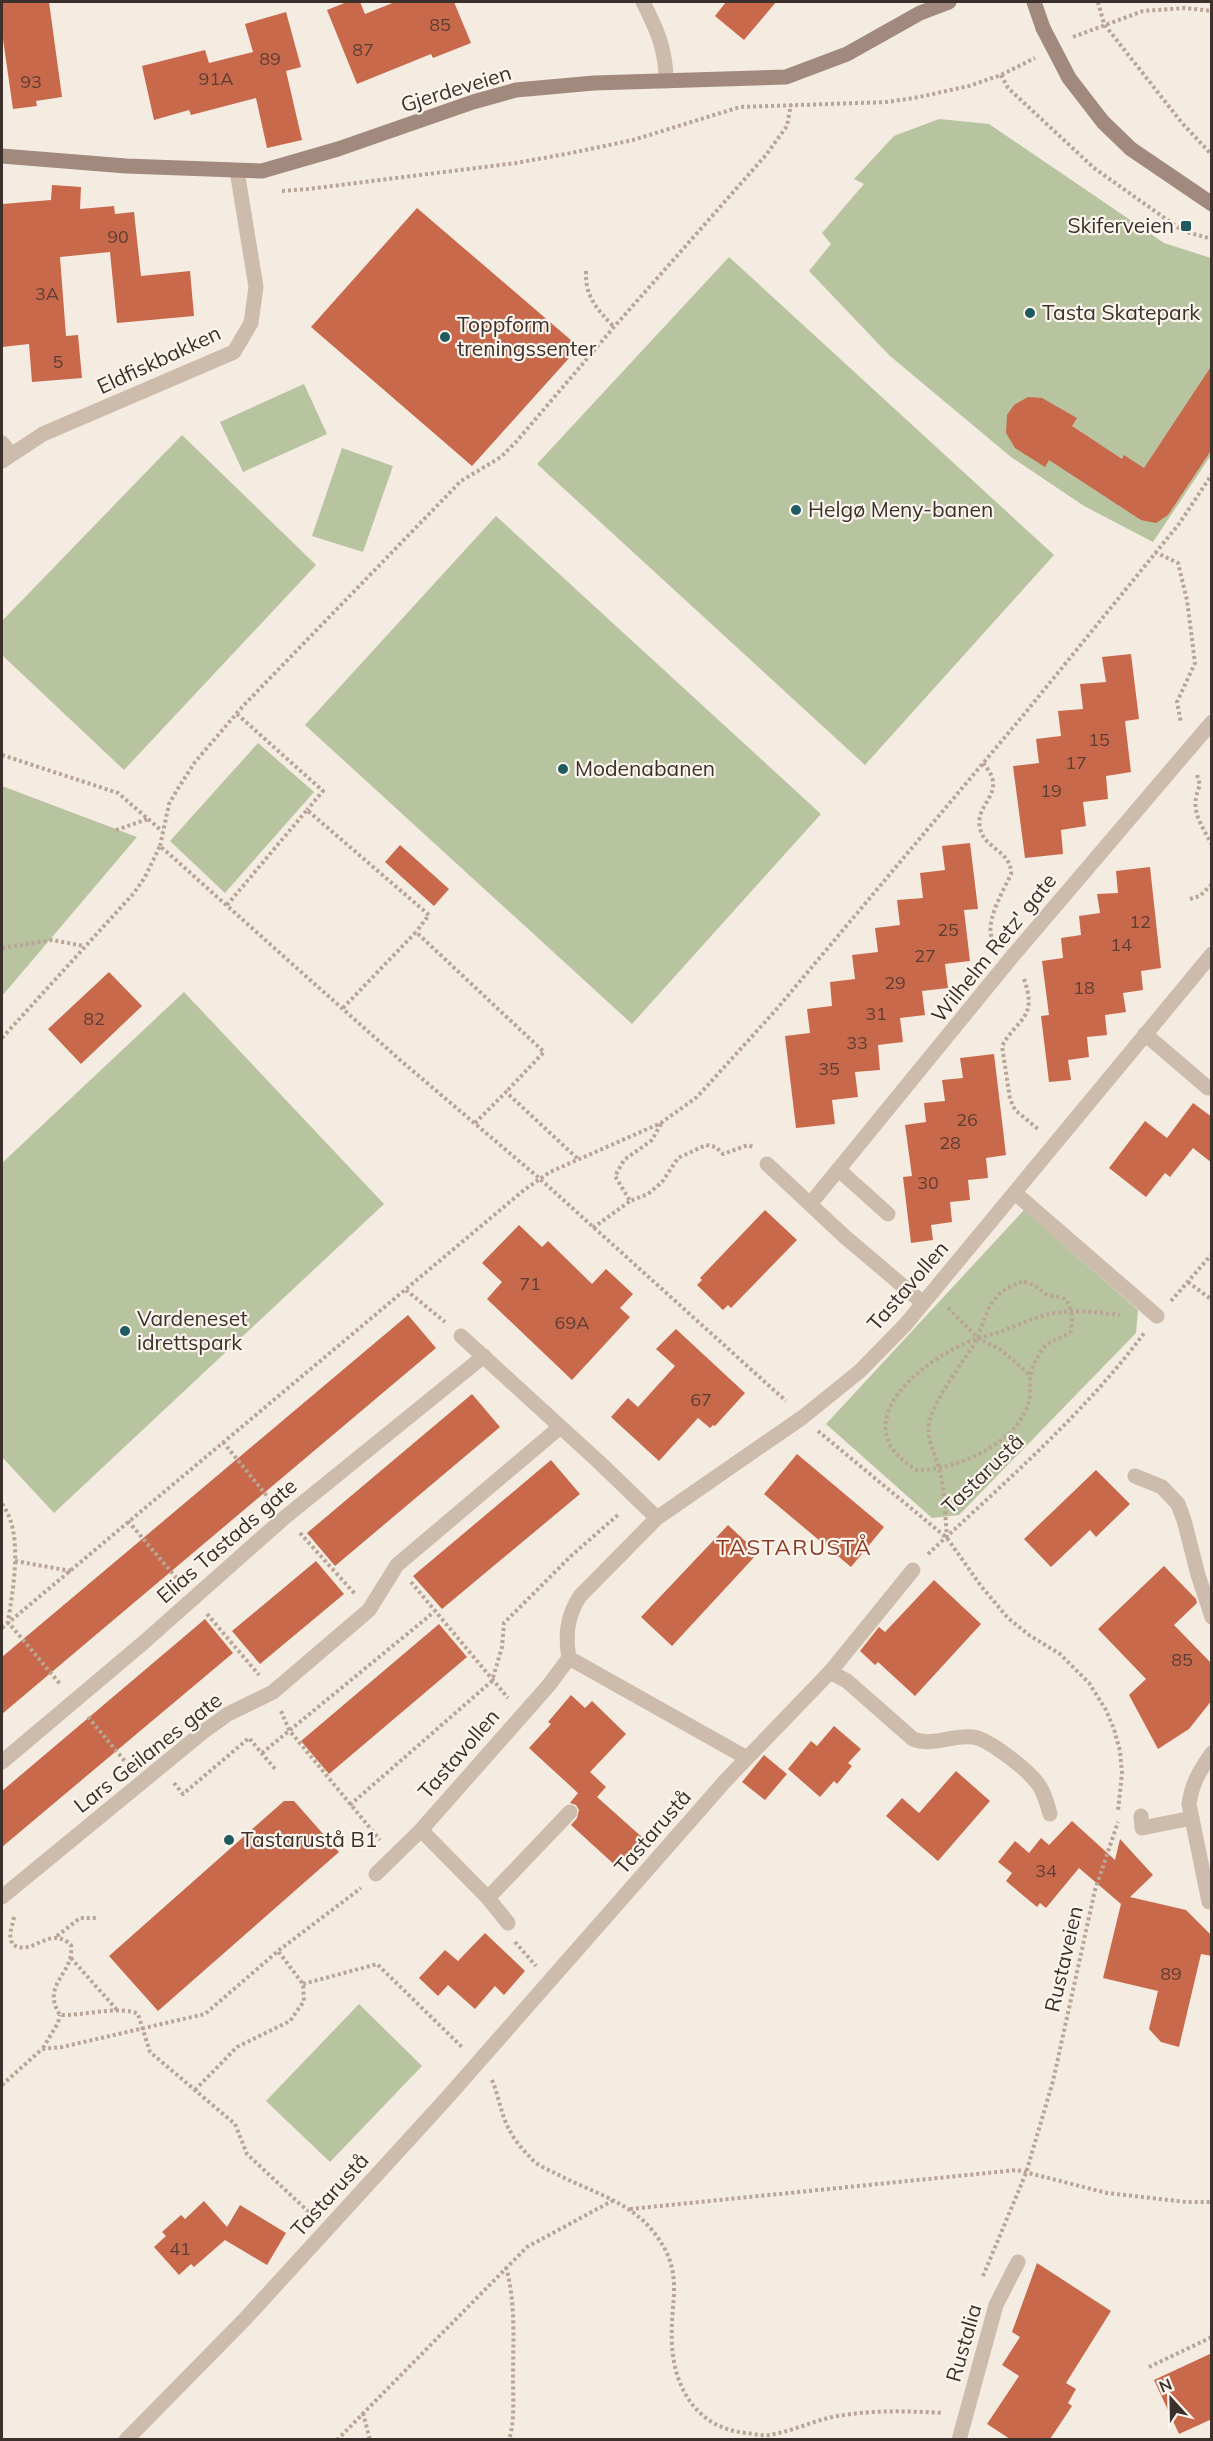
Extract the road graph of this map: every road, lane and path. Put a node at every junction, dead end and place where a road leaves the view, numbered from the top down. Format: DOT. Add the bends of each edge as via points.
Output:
graph roads {
  1 [pos="643,2"];
  2 [pos="949,2"];
  3 [pos="1034,2"];
  4 [pos="1098,2"];
  5 [pos="1212,11"];
  6 [pos="1104,24"];
  7 [pos="1066,42"];
  8 [pos="1046,53"];
  9 [pos="1000,75"];
  10 [pos="666,81"];
  11 [pos="791,104"];
  12 [pos="1212,154"];
  13 [pos="2,156"];
  14 [pos="237,171"];
  15 [pos="278,191"];
  16 [pos="1195,192"];
  17 [pos="1212,194"];
  18 [pos="1212,204"];
  19 [pos="1212,239"];
  20 [pos="586,271"];
  21 [pos="614,327"];
  22 [pos="5,453"];
  23 [pos="1212,474"];
  24 [pos="1155,552"];
  25 [pos="237,714"];
  26 [pos="1212,722"];
  27 [pos="1188,750"];
  28 [pos="2,755"];
  29 [pos="982,763"];
  30 [pos="307,810"];
  31 [pos="148,819"];
  32 [pos="116,830"];
  33 [pos="162,831"];
  34 [pos="1212,845"];
  35 [pos="160,846"];
  36 [pos="1212,884"];
  37 [pos="1190,899"];
  38 [pos="227,904"];
  39 [pos="416,932"];
  40 [pos="85,946"];
  41 [pos="2,948"];
  42 [pos="1212,954"];
  43 [pos="1011,958"];
  44 [pos="343,1008"];
  45 [pos="1145,1034"];
  46 [pos="2,1038"];
  47 [pos="1208,1088"];
  48 [pos="506,1092"];
  49 [pos="475,1123"];
  50 [pos="661,1123"];
  51 [pos="1054,1143"];
  52 [pos="578,1159"];
  53 [pos="767,1164"];
  54 [pos="839,1170"];
  55 [pos="539,1178"];
  56 [pos="1016,1193"];
  57 [pos="630,1201"];
  58 [pos="811,1203"];
  59 [pos="888,1214"];
  60 [pos="593,1228"];
  61 [pos="1212,1254"];
  62 [pos="1188,1282"];
  63 [pos="406,1290"];
  64 [pos="927,1298"];
  65 [pos="1212,1300"];
  66 [pos="1071,1311"];
  67 [pos="1155,1319"];
  68 [pos="461,1336"];
  69 [pos="978,1338"];
  70 [pos="484,1356"];
  71 [pos="1030,1375"];
  72 [pos="803,1417"];
  73 [pos="559,1428"];
  74 [pos="222,1442"];
  75 [pos="939,1468"];
  76 [pos="1136,1476"];
  77 [pos="266,1495"];
  78 [pos="636,1498"];
  79 [pos="2,1504"];
  80 [pos="657,1518"];
  81 [pos="128,1521"];
  82 [pos="947,1539"];
  83 [pos="322,1556"];
  84 [pos="15,1561"];
  85 [pos="397,1565"];
  86 [pos="914,1570"];
  87 [pos="71,1571"];
  88 [pos="173,1574"];
  89 [pos="347,1585"];
  90 [pos="434,1612"];
  91 [pos="1212,1617"];
  92 [pos="8,1622"];
  93 [pos="2,1628"];
  94 [pos="225,1636"];
  95 [pos="569,1658"];
  96 [pos="252,1666"];
  97 [pos="830,1672"];
  98 [pos="52,1675"];
  99 [pos="492,1681"];
  100 [pos="90,1719"];
  101 [pos="299,1744"];
  102 [pos="118,1753"];
  103 [pos="262,1753"];
  104 [pos="1212,1753"];
  105 [pos="747,1758"];
  106 [pos="2,1762"];
  107 [pos="160,1766"];
  108 [pos="275,1769"];
  109 [pos="350,1805"];
  110 [pos="570,1812"];
  111 [pos="1050,1814"];
  112 [pos="1141,1816"];
  113 [pos="1192,1818"];
  114 [pos="369,1829"];
  115 [pos="421,1830"];
  116 [pos="376,1874"];
  117 [pos="1208,1880"];
  118 [pos="3,1896"];
  119 [pos="488,1898"];
  120 [pos="1209,1902"];
  121 [pos="97,1918"];
  122 [pos="508,1923"];
  123 [pos="56,1937"];
  124 [pos="278,1951"];
  125 [pos="71,1958"];
  126 [pos="551,1982"];
  127 [pos="303,1984"];
  128 [pos="117,2010"];
  129 [pos="60,2015"];
  130 [pos="144,2029"];
  131 [pos="42,2049"];
  132 [pos="478,2062"];
  133 [pos="2,2085"];
  134 [pos="195,2090"];
  135 [pos="1026,2173"];
  136 [pos="613,2200"];
  137 [pos="1212,2202"];
  138 [pos="629,2209"];
  139 [pos="326,2229"];
  140 [pos="1018,2262"];
  141 [pos="506,2267"];
  142 [pos="981,2284"];
  143 [pos="1212,2337"];
  144 [pos="1149,2367"];
  145 [pos="363,2413"];
  146 [pos="944,2424"];
  147 [pos="126,2439"];
  148 [pos="337,2439"];
  149 [pos="370,2439"];
  150 [pos="509,2439"];
  151 [pos="959,2439"];
  1 -- 10 [label="street" via="660,37"];
  2 -- 10 [label="street, Gjerdeveien" via="920,13 847,54 786,77"];
  3 -- 16 [label="street, bridge" via="1069,78 1103,122 1157,169"];
  4 -- 6 [label="path"];
  5 -- 6 [label="path" via="1143,10"];
  6 -- 7 [label="path"];
  6 -- 12 [label="path" via="1182,123"];
  8 -- 9 [label="path"];
  9 -- 11 [label="path" via="959,88 888,102"];
  9 -- 19 [label="path" via="1008,88 1094,168 1183,231"];
  10 -- 14 [label="street, Gjerdeveien" via="516,90 282,167"];
  11 -- 15 [label="path" via="740,107 633,140 516,163"];
  11 -- 21 [label="path" via="787,126 766,155"];
  13 -- 14 [label="street, Gjerdeveien"];
  14 -- 22 [label="street, Eldfiskbakken" via="256,287 251,323 234,352"];
  16 -- 17 [label="street"];
  16 -- 18 [label="street"];
  20 -- 21 [label="path" via="586,291"];
  21 -- 25 [label="path" via="516,442 501,457 461,481"];
  23 -- 24 [label="path"];
  24 -- 27 [label="path" via="1178,563 1187,600 1195,663 1177,702"];
  24 -- 29 [label="path"];
  25 -- 30 [label="path" via="322,791"];
  25 -- 33 [label="path" via="195,762 169,804"];
  26 -- 27 [label="street, Wilhelm Retz' gate"];
  27 -- 34 [label="path" via="1200,785 1194,797 1195,811"];
  27 -- 43 [label="street, Wilhelm Retz' gate"];
  28 -- 31 [label="path" via="118,793"];
  29 -- 43 [label="path" via="994,786 979,826 1011,867 989,925 990,938"];
  29 -- 50 [label="path" via="754,1035 698,1097"];
  30 -- 38 [label="path"];
  30 -- 39 [label="path" via="429,915"];
  31 -- 32 [label="path"];
  31 -- 33 [label="path"];
  33 -- 35 [label="path"];
  35 -- 38 [label="path, Rustaveien"];
  35 -- 40 [label="path" via="134,893"];
  36 -- 37 [label="path" via="1200,896"];
  38 -- 44 [label="path, Rustaveien"];
  39 -- 44 [label="path"];
  39 -- 48 [label="path" via="544,1052"];
  40 -- 41 [label="path" via="51,940"];
  40 -- 46 [label="path"];
  42 -- 45 [label="street, Tastavollen"];
  43 -- 51 [label="path" via="1025,981 1029,1002 1022,1023 1002,1046 1010,1099 1015,1110"];
  43 -- 54 [label="street, Wilhelm Retz' gate"];
  44 -- 49 [label="path, Rustaveien"];
  45 -- 47 [label="street"];
  45 -- 51 [label="street, Tastavollen"];
  48 -- 49 [label="path"];
  48 -- 52 [label="path"];
  49 -- 55 [label="path, Rustaveien"];
  50 -- 52 [label="path"];
  50 -- 57 [label="path" via="652,1140 624,1160 615,1176"];
  51 -- 56 [label="street, Tastavollen"];
  52 -- 55 [label="path"];
  53 -- 57 [label="path" via="753,1146 723,1154 706,1145 678,1158 662,1182 648,1194"];
  53 -- 58 [label="street"];
  54 -- 58 [label="street, Wilhelm Retz' gate"];
  54 -- 59 [label="street"];
  55 -- 60 [label="path, Rustaveien"];
  55 -- 63 [label="path"];
  56 -- 64 [label="street, Tastavollen"];
  56 -- 67 [label="street"];
  57 -- 60 [label="path"];
  58 -- 64 [label="street" via="844,1236"];
  60 -- 72 [label="path, Rustaveien"];
  61 -- 62 [label="path, Tastarustå"];
  62 -- 65 [label="path"];
  62 -- 67 [label="path, Tastarustå"];
  63 -- 68 [label="path"];
  63 -- 74 [label="path"];
  64 -- 69 [label="path"];
  64 -- 72 [label="street, Tastavollen" via="860,1371"];
  66 -- 67 [label="path"];
  66 -- 69 [label="path" via="1048,1314"];
  66 -- 69 [label="path" via="1065,1299 1045,1293 1034,1284 1018,1283 988,1307"];
  66 -- 71 [label="path" via="1071,1331 1042,1349"];
  67 -- 82 [label="path, Tastarustå" via="1032,1457"];
  68 -- 70 [label="street"];
  69 -- 71 [label="path" via="1001,1350"];
  69 -- 75 [label="path" via="929,1424 930,1444"];
  69 -- 75 [label="path" via="950,1350 922,1369 889,1407 885,1419 888,1446 896,1456 916,1470"];
  70 -- 73 [label="street"];
  70 -- 106 [label="street, Elias Tastads gate" via="284,1518"];
  71 -- 75 [label="path" via="1028,1406 1002,1439 968,1458"];
  72 -- 80 [label="street, Tastavollen"];
  72 -- 82 [label="path, Rustaveien"];
  73 -- 78 [label="street"];
  73 -- 85 [label="street, Lars Geilanes gate"];
  74 -- 77 [label="path"];
  74 -- 81 [label="path"];
  75 -- 82 [label="path"];
  76 -- 91 [label="street" via="1162,1486 1178,1504"];
  78 -- 80 [label="street"];
  78 -- 99 [label="path" via="570,1556 504,1623"];
  79 -- 84 [label="path" via="11,1524"];
  80 -- 95 [label="street, Tastavollen" via="572,1608 566,1643"];
  81 -- 87 [label="path"];
  81 -- 88 [label="path"];
  82 -- 86 [label="path, Tastarustå"];
  82 -- 135 [label="path, Rustaveien" via="1008,1618 1060,1654 1089,1683 1106,1710 1120,1751 1118,1819 1095,1890 1053,2081"];
  83 -- 89 [label="path"];
  84 -- 87 [label="path"];
  84 -- 92 [label="path"];
  85 -- 90 [label="path"];
  85 -- 107 [label="street, Lars Geilanes gate" via="369,1610 273,1692 228,1714"];
  86 -- 97 [label="street, Tastarustå"];
  87 -- 92 [label="path"];
  90 -- 99 [label="path"];
  90 -- 103 [label="path"];
  92 -- 93 [label="path"];
  92 -- 98 [label="path"];
  94 -- 96 [label="path"];
  95 -- 105 [label="street"];
  95 -- 115 [label="street, Tastavollen"];
  97 -- 105 [label="street, Tastarustå"];
  97 -- 111 [label="street" via="847,1681 922,1743 961,1737 985,1740 1037,1783"];
  99 -- 109 [label="path"];
  100 -- 102 [label="path"];
  101 -- 109 [label="path"];
  103 -- 107 [label="path" via="249,1738 183,1794"];
  103 -- 108 [label="path"];
  104 -- 113 [label="street" via="1191,1787"];
  105 -- 126 [label="street, Tastarustå"];
  107 -- 118 [label="street, Lars Geilanes gate"];
  109 -- 114 [label="path"];
  110 -- 119 [label="street"];
  112 -- 113 [label="street" via="1142,1828"];
  113 -- 117 [label="street"];
  115 -- 116 [label="street, Tastavollen"];
  115 -- 119 [label="street"];
  116 -- 124 [label="path"];
  117 -- 120 [label="street"];
  118 -- 123 [label="path" via="15,1912 12,1944 27,1947"];
  119 -- 122 [label="street"];
  121 -- 123 [label="path" via="80,1918"];
  122 -- 126 [label="path" via="509,1936"];
  123 -- 125 [label="path" via="71,1945"];
  124 -- 127 [label="path"];
  124 -- 130 [label="path" via="205,2014"];
  125 -- 128 [label="path"];
  125 -- 129 [label="path" via="52,1995"];
  126 -- 132 [label="street, Tastarustå"];
  127 -- 132 [label="path" via="377,1964"];
  127 -- 134 [label="path" via="304,2001 290,2021 237,2047"];
  128 -- 129 [label="path"];
  128 -- 130 [label="path" via="138,2014"];
  129 -- 131 [label="path"];
  130 -- 131 [label="path"];
  130 -- 134 [label="path" via="150,2052"];
  131 -- 133 [label="path"];
  132 -- 136 [label="path" via="489,2073 509,2130 530,2158"];
  132 -- 139 [label="street, Tastarustå"];
  134 -- 139 [label="path" via="235,2124 247,2154"];
  135 -- 137 [label="path" via="1107,2193"];
  135 -- 138 [label="path" via="988,2172"];
  135 -- 142 [label="path, Rustaveien"];
  136 -- 138 [label="path"];
  136 -- 141 [label="path" via="534,2241"];
  138 -- 146 [label="path" via="645,2222 671,2260 675,2282 672,2345 676,2375 689,2404 716,2425 739,2433 768,2435 841,2415 898,2410 947,2414"];
  139 -- 147 [label="street, Tastarustå" via="245,2319"];
  140 -- 151 [label="street, Rustalia" via="996,2305"];
  141 -- 145 [label="path"];
  141 -- 150 [label="path" via="514,2342 513,2426"];
  143 -- 144 [label="path"];
  145 -- 148 [label="path"];
  145 -- 149 [label="path"];
}
